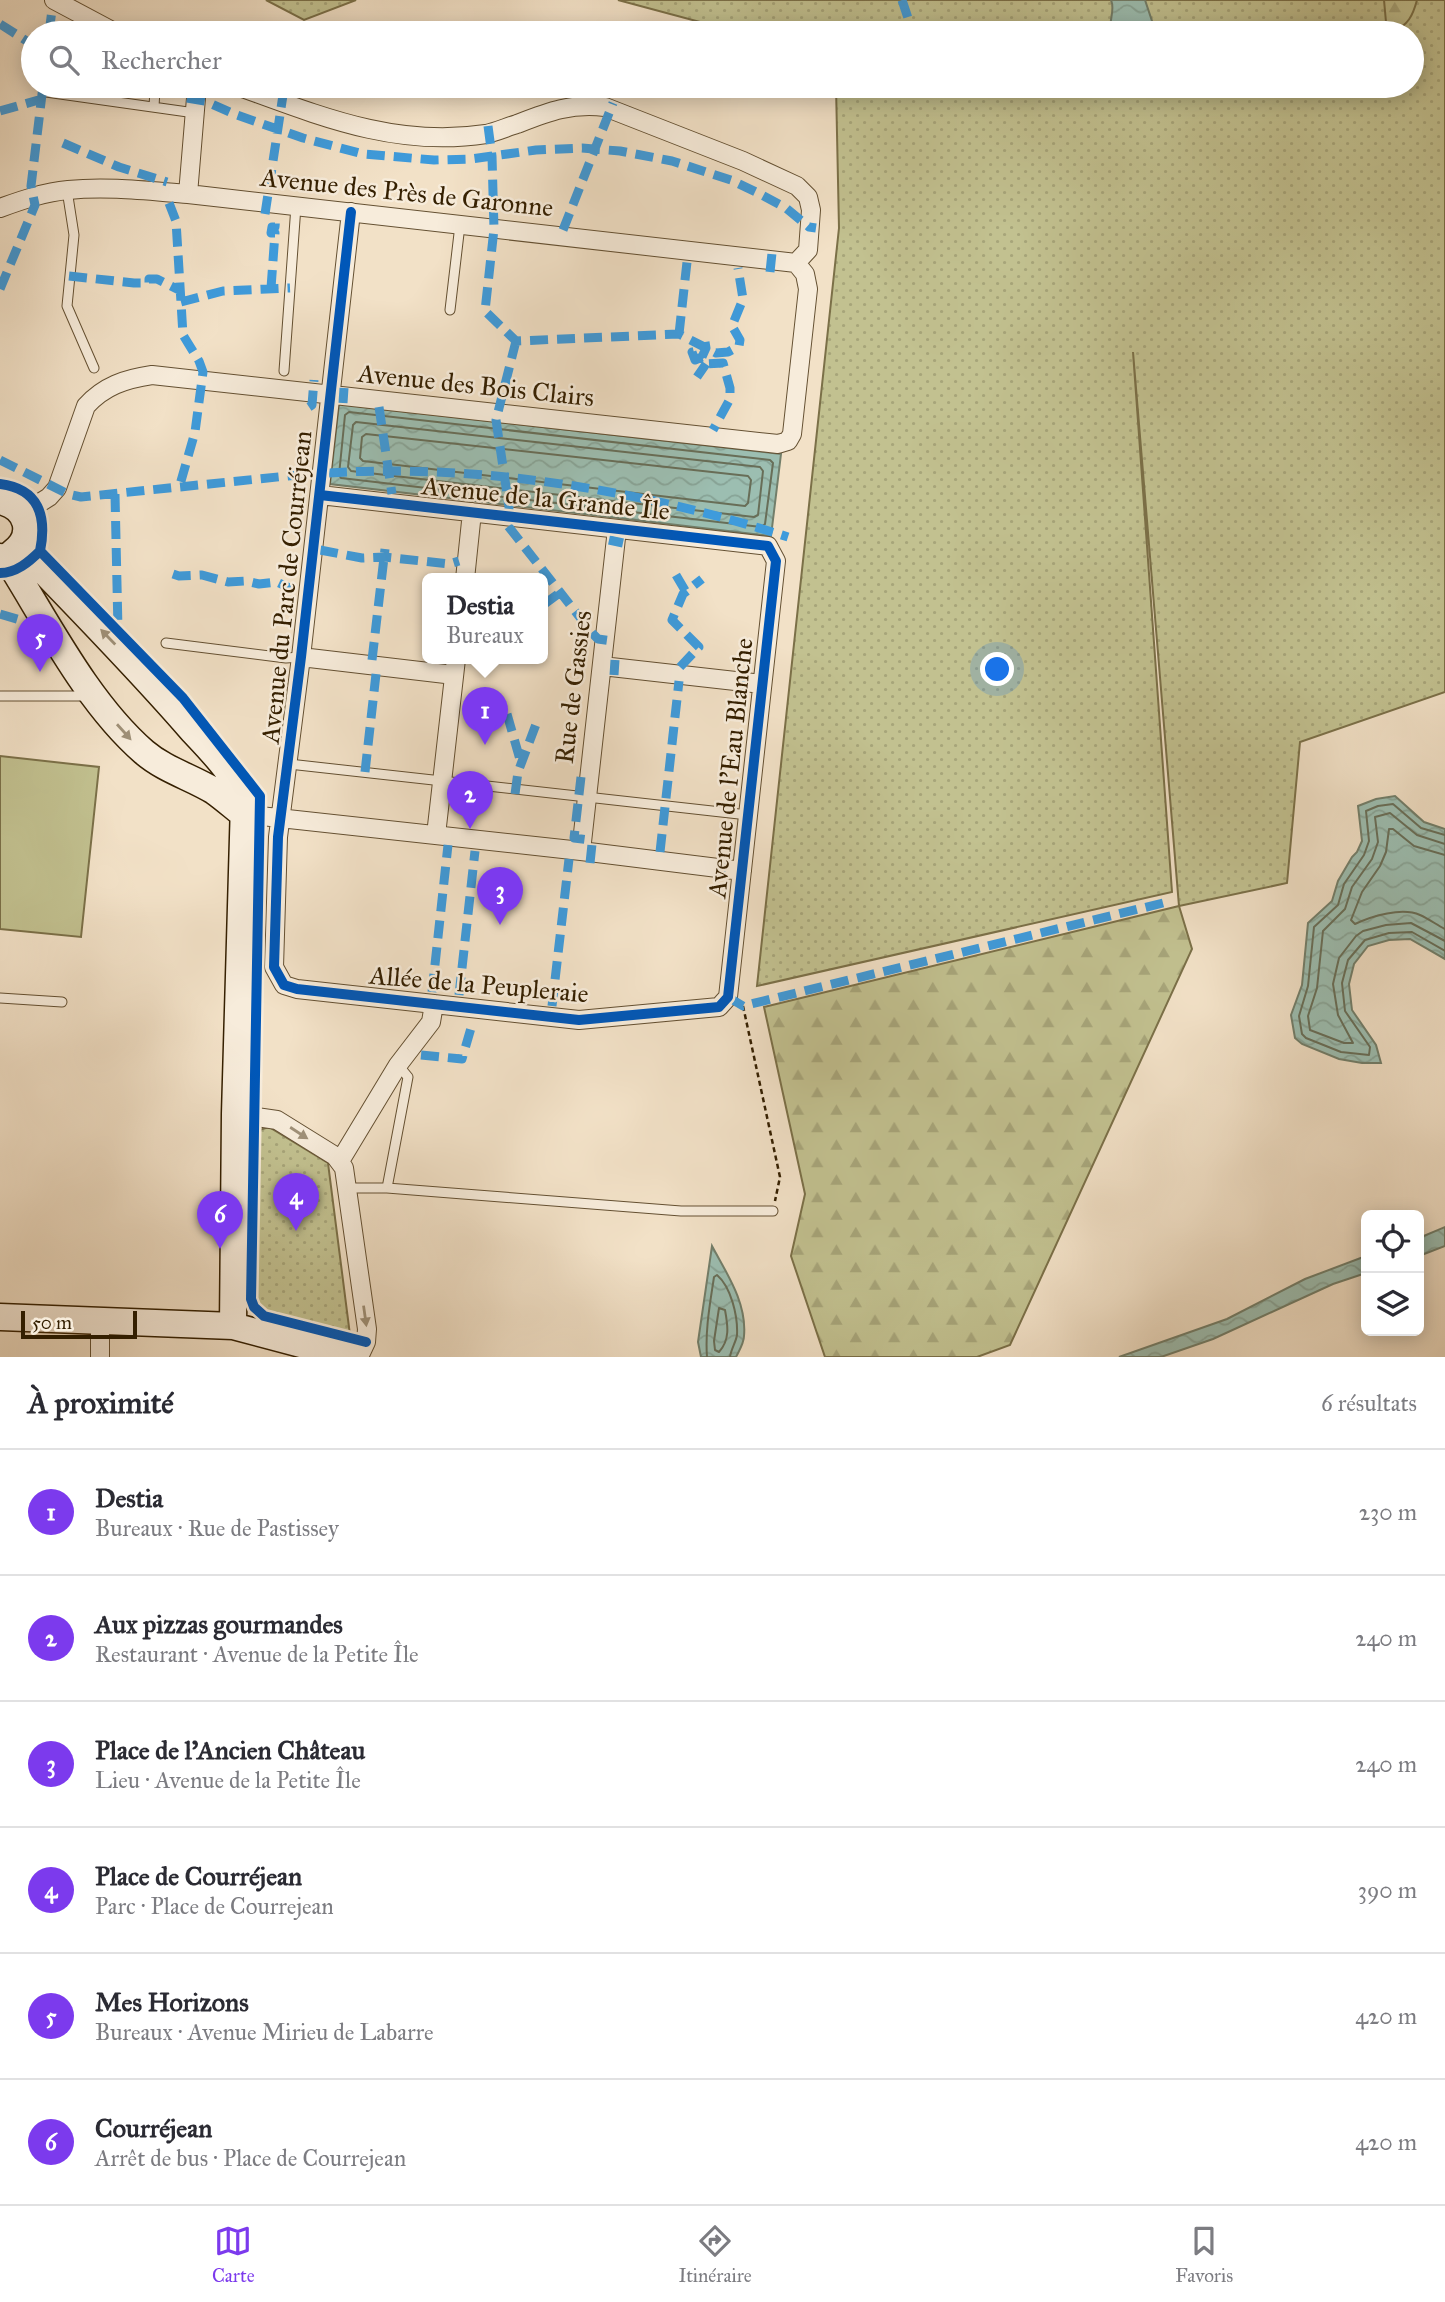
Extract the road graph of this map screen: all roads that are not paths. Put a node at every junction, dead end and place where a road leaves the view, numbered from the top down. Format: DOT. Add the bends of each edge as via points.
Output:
graph roads {
  1 [pos="54,0"];
  2 [pos="93,21"];
  3 [pos="89,98"];
  4 [pos="154,98"];
  5 [pos="196,98"];
  6 [pos="273,98"];
  7 [pos="154,107"];
  8 [pos="195,113"];
  9 [pos="67,190"];
  10 [pos="188,194"];
  11 [pos="296,206"];
  12 [pos="0,208"];
  13 [pos="351,212"];
  14 [pos="460,225"];
  15 [pos="800,269"];
  16 [pos="450,310"];
  17 [pos="94,368"];
  18 [pos="284,371"];
  19 [pos="330,395"];
  20 [pos="320,495"];
  21 [pos="11,508"];
  22 [pos="472,512"];
  23 [pos="617,529"];
  24 [pos="24,541"];
  25 [pos="768,546"];
  26 [pos="0,557"];
  27 [pos="466,573"];
  28 [pos="166,643"];
  29 [pos="301,657"];
  30 [pos="602,666"];
  31 [pos="455,667"];
  32 [pos="762,684"];
  33 [pos="93,693"];
  34 [pos="0,696"];
  35 [pos="289,764"];
  36 [pos="442,781"];
  37 [pos="228,788"];
  38 [pos="587,797"];
  39 [pos="243,814"];
  40 [pos="748,815"];
  41 [pos="282,817"];
  42 [pos="436,835"];
  43 [pos="580,851"];
  44 [pos="742,871"];
  45 [pos="274,967"];
  46 [pos="0,998"];
  47 [pos="736,1001"];
  48 [pos="62,1002"];
  49 [pos="434,1004"];
  50 [pos="398,1065"];
  51 [pos="235,1114"];
  52 [pos="340,1161"];
  53 [pos="347,1188"];
  54 [pos="387,1188"];
  55 [pos="773,1211"];
  56 [pos="0,1317"];
  57 [pos="100,1321"];
  58 [pos="233,1326"];
  59 [pos="100,1357"];
  60 [pos="350,1357"];
  61 [pos="359,1357"];
  1 -- 2 [label="street"];
  3 -- 7 [label="lane"];
  4 -- 7 [label="lane"];
  5 -- 8 [label="street"];
  6 -- 15 [label="street" via="384,133 417,138 490,134 561,107 604,107 797,186 808,197 811,211 808,250"];
  7 -- 8 [label="lane"];
  8 -- 10 [label="street"];
  9 -- 10 [label="street, Avenue des Près de Garonne"];
  9 -- 12 [label="street, Avenue des Près de Garonne"];
  9 -- 17 [label="lane" via="74,235 67,306"];
  10 -- 11 [label="street, Avenue des Près de Garonne"];
  11 -- 13 [label="street, Avenue des Près de Garonne"];
  11 -- 18 [label="lane"];
  13 -- 14 [label="street, Avenue des Près de Garonne"];
  13 -- 19 [label="street, Avenue du Parc de Courréjean"];
  14 -- 15 [label="street, Avenue des Près de Garonne"];
  14 -- 16 [label="lane"];
  15 -- 19 [label="street, Avenue des Bois Clairs" via="808,289 792,434 778,444"];
  19 -- 20 [label="street, Avenue du Parc de Courréjean"];
  19 -- 21 [label="street, Avenue des Bois Clairs" via="152,375 111,385 86,407 57,488 49,497"];
  20 -- 22 [label="street, Avenue de la Grande Île"];
  20 -- 29 [label="street, Avenue du Parc de Courréjean"];
  21 -- 24 [label="street" via="26,532"];
  22 -- 23 [label="street, Avenue de la Grande Île"];
  22 -- 27 [label="street"];
  23 -- 25 [label="street, Avenue de la Grande Île"];
  23 -- 30 [label="street, Rue de Gassies"];
  24 -- 26 [label="street" via="14,552"];
  37 -- 24 [label="street, one-way" via="148,679 32,559"];
  25 -- 32 [label="street, Avenue de l'Eau Blanche" via="776,561"];
  26 -- 33 [label="street" via="14,570"];
  28 -- 29 [label="lane" via="286,659"];
  29 -- 31 [label="street"];
  29 -- 35 [label="street, Avenue du Parc de Courréjean"];
  30 -- 32 [label="street"];
  30 -- 38 [label="street, Rue de Gassies"];
  31 -- 36 [label="street"];
  32 -- 40 [label="street, Avenue de l'Eau Blanche"];
  33 -- 34 [label="lane"];
  33 -- 37 [label="street, one-way" via="122,730 163,766"];
  35 -- 36 [label="lane"];
  35 -- 41 [label="street, Avenue du Parc de Courréjean"];
  36 -- 38 [label="lane"];
  36 -- 42 [label="street"];
  37 -- 39 [label="street"];
  38 -- 40 [label="lane"];
  38 -- 43 [label="street, Rue de Gassies"];
  39 -- 41 [label="street"];
  39 -- 51 [label="street"];
  40 -- 44 [label="street, Avenue de l'Eau Blanche"];
  41 -- 42 [label="street"];
  41 -- 45 [label="street, Avenue du Parc de Courréjean"];
  42 -- 43 [label="street"];
  43 -- 44 [label="street"];
  44 -- 47 [label="street, Avenue de l'Eau Blanche"];
  45 -- 49 [label="street, Allée de la Peupleraie" via="284,985 297,989"];
  46 -- 48 [label="lane"];
  47 -- 49 [label="street, Allée de la Peupleraie" via="701,1010 579,1020"];
  49 -- 50 [label="street" via="431,1022"];
  50 -- 52 [label="street"];
  50 -- 54 [label="lane" via="408,1077"];
  51 -- 52 [label="street, one-way" via="277,1119"];
  51 -- 58 [label="street"];
  52 -- 53 [label="street"];
  53 -- 54 [label="lane"];
  53 -- 61 [label="street, one-way" via="367,1329"];
  54 -- 55 [label="lane" via="681,1211"];
  56 -- 57 [label="street"];
  57 -- 58 [label="street"];
  57 -- 59 [label="street"];
  58 -- 60 [label="street"];
}
